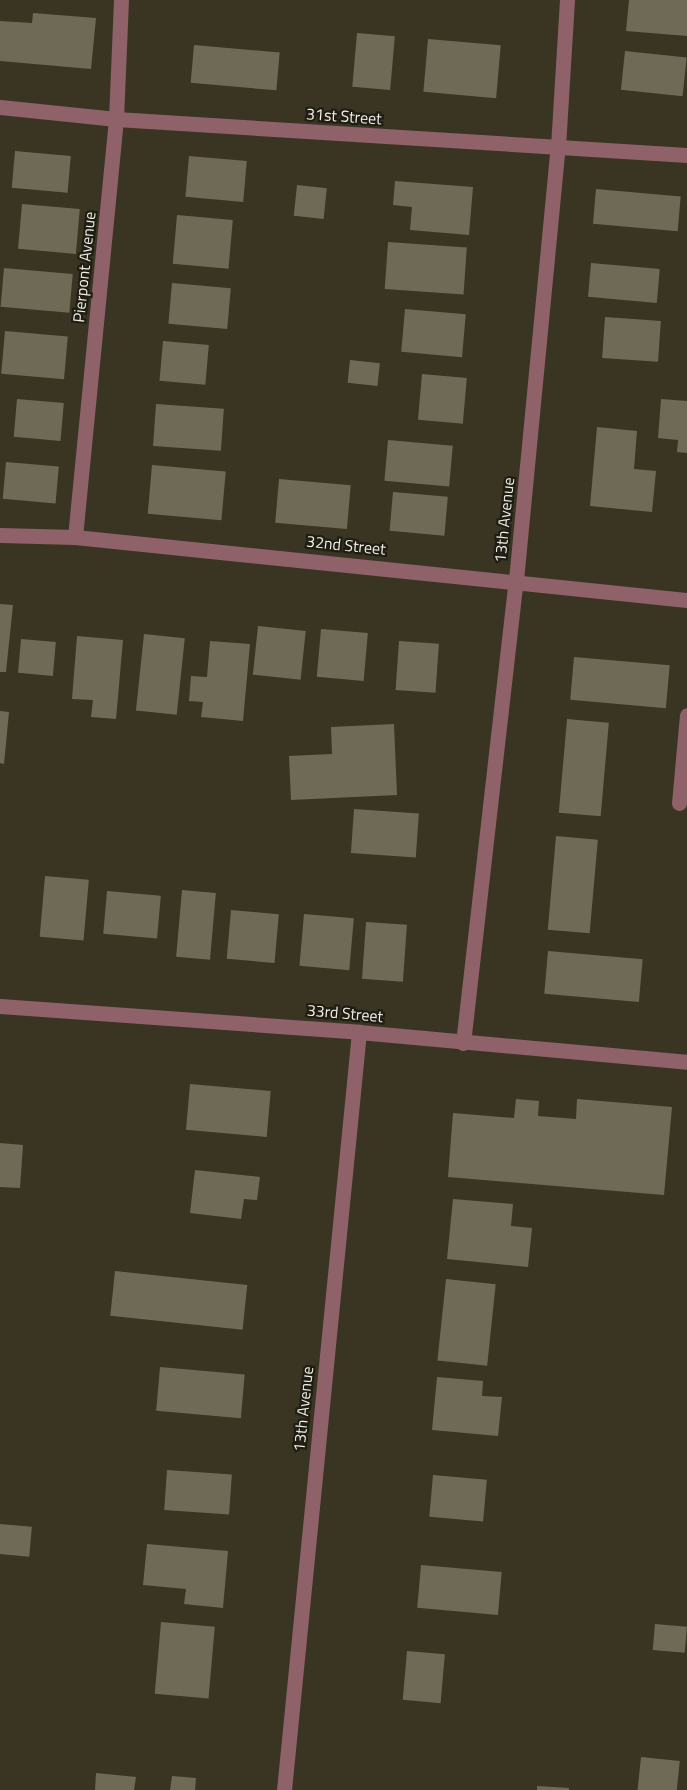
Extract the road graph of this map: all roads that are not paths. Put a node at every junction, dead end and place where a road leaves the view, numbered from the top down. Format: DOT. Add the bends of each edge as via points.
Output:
graph roads {
  1 [pos="122,0"];
  2 [pos="567,0"];
  3 [pos="0,107"];
  4 [pos="116,119"];
  5 [pos="558,147"];
  6 [pos="687,155"];
  7 [pos="0,535"];
  8 [pos="75,537"];
  9 [pos="516,580"];
  10 [pos="687,600"];
  11 [pos="687,715"];
  12 [pos="679,803"];
  13 [pos="0,1006"];
  14 [pos="359,1032"];
  15 [pos="463,1043"];
  16 [pos="687,1062"];
  17 [pos="284,1790"];
  1 -- 4 [label="street, Pierpont Avenue"];
  2 -- 5 [label="street, 13th Avenue"];
  3 -- 4 [label="street, 31st Street"];
  4 -- 5 [label="street, 31st Street"];
  4 -- 8 [label="street, Pierpont Avenue"];
  5 -- 6 [label="street, 31st Street"];
  5 -- 9 [label="street, 13th Avenue"];
  7 -- 8 [label="street, 32nd Street"];
  8 -- 9 [label="street, 32nd Street"];
  9 -- 10 [label="street, 32nd Street"];
  9 -- 15 [label="street, 13th Avenue"];
  11 -- 12 [label="street"];
  13 -- 14 [label="street, 33rd Street"];
  14 -- 15 [label="street, 33rd Street"];
  14 -- 17 [label="street, 13th Avenue"];
  15 -- 16 [label="street, 33rd Street"];
}
